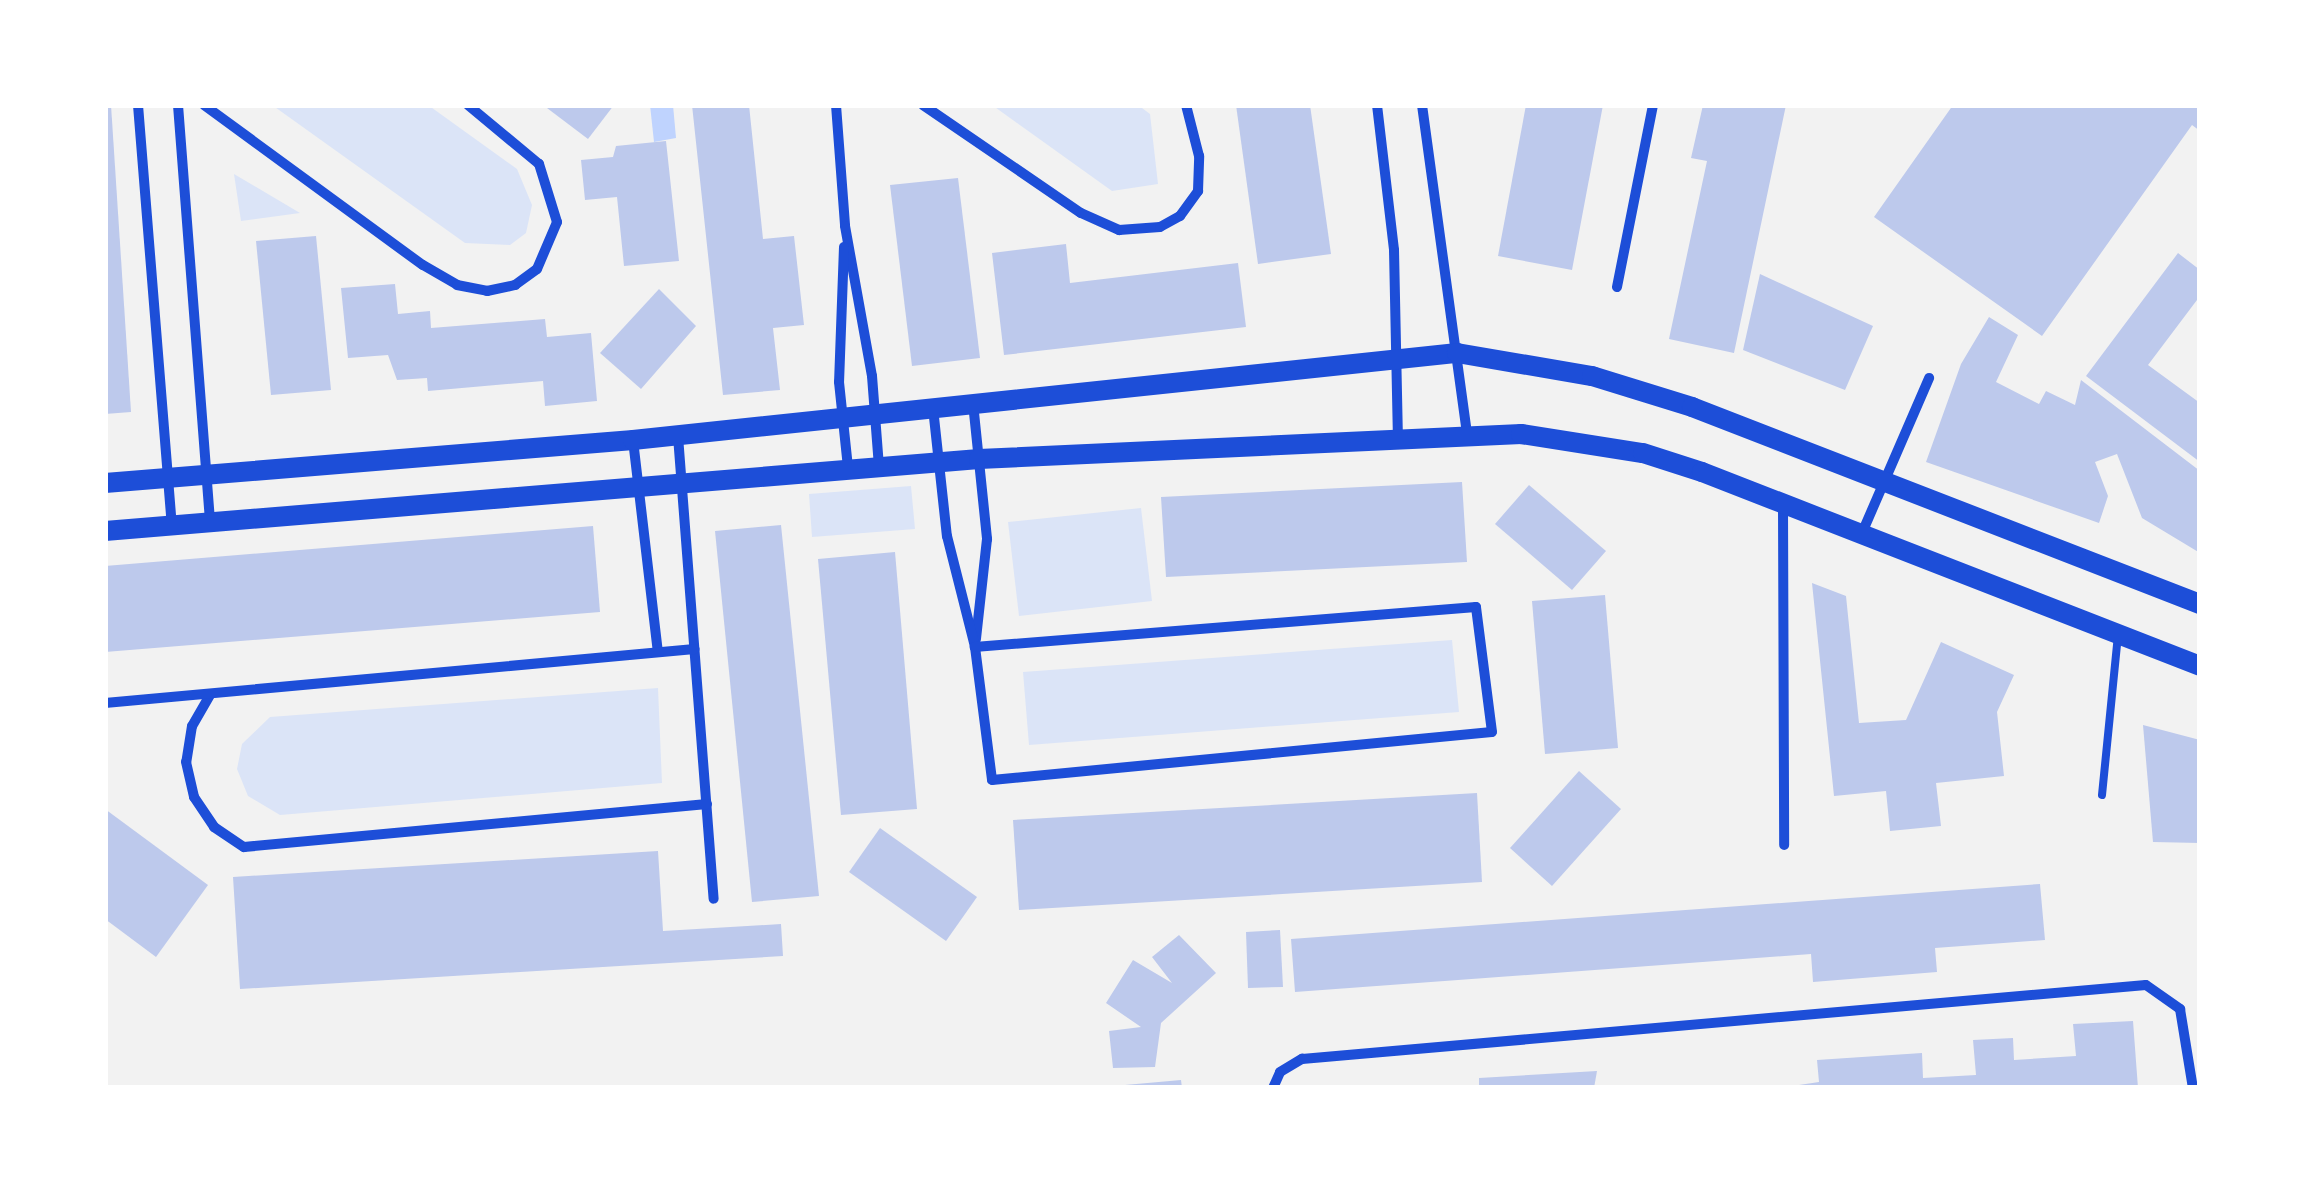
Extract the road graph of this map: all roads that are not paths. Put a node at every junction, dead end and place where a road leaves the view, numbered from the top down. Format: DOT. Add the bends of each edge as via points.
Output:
graph roads {
  1 [pos="138,105"];
  2 [pos="178,105"];
  3 [pos="204,105"];
  4 [pos="468,105"];
  5 [pos="836,105"];
  6 [pos="923,105"];
  7 [pos="1186,105"];
  8 [pos="1378,105"];
  9 [pos="1422,105"];
  10 [pos="1653,105"];
  11 [pos="845,226"];
  12 [pos="1617,288"];
  13 [pos="1457,353"];
  14 [pos="1396,356"];
  15 [pos="1930,378"];
  16 [pos="973,402"];
  17 [pos="933,406"];
  18 [pos="875,413"];
  19 [pos="841,417"];
  20 [pos="1467,432"];
  21 [pos="678,435"];
  22 [pos="1398,438"];
  23 [pos="633,440"];
  24 [pos="979,459"];
  25 [pos="937,462"];
  26 [pos="880,466"];
  27 [pos="848,468"];
  28 [pos="205,476"];
  29 [pos="169,478"];
  30 [pos="682,482"];
  31 [pos="105,483"];
  32 [pos="1884,484"];
  33 [pos="638,486"];
  34 [pos="1783,507"];
  35 [pos="210,521"];
  36 [pos="172,524"];
  37 [pos="105,530"];
  38 [pos="1861,536"];
  39 [pos="2200,604"];
  40 [pos="2118,635"];
  41 [pos="975,647"];
  42 [pos="695,649"];
  43 [pos="658,652"];
  44 [pos="2200,666"];
  45 [pos="210,695"];
  46 [pos="105,702"];
  47 [pos="2102,794"];
  48 [pos="707,804"];
  49 [pos="1784,844"];
  50 [pos="714,899"];
  51 [pos="1272,1088"];
  52 [pos="2193,1088"];
  1 -- 29 [label="street"];
  2 -- 28 [label="street"];
  3 -- 4 [label="street" via="423,265 457,286 487,291 514,285 537,269 557,222 539,164"];
  5 -- 11 [label="street"];
  6 -- 7 [label="street" via="1081,213 1119,230 1170,222 1198,191 1199,156"];
  8 -- 14 [label="street" via="1387,153"];
  9 -- 13 [label="street"];
  10 -- 12 [label="street"];
  11 -- 18 [label="street"];
  11 -- 19 [label="street"];
  13 -- 14 [label="main road"];
  13 -- 20 [label="street"];
  13 -- 32 [label="main road" via="1592,376 1692,407"];
  14 -- 16 [label="main road"];
  14 -- 22 [label="street"];
  15 -- 32 [label="street"];
  16 -- 17 [label="main road"];
  16 -- 24 [label="street"];
  17 -- 18 [label="main road"];
  17 -- 25 [label="street"];
  18 -- 19 [label="main road"];
  18 -- 26 [label="street"];
  19 -- 21 [label="main road"];
  19 -- 27 [label="street"];
  20 -- 22 [label="main road"];
  20 -- 34 [label="main road" via="1572,439 1644,453"];
  21 -- 23 [label="main road"];
  21 -- 30 [label="street"];
  22 -- 24 [label="main road"];
  23 -- 28 [label="main road"];
  23 -- 33 [label="street"];
  24 -- 25 [label="main road"];
  24 -- 41 [label="street" via="987,539"];
  25 -- 26 [label="main road"];
  25 -- 41 [label="street"];
  26 -- 27 [label="main road"];
  27 -- 30 [label="main road"];
  28 -- 29 [label="main road"];
  28 -- 35 [label="street"];
  29 -- 31 [label="main road"];
  29 -- 36 [label="street"];
  30 -- 33 [label="main road"];
  30 -- 42 [label="street"];
  32 -- 38 [label="street"];
  32 -- 39 [label="main road"];
  33 -- 35 [label="main road"];
  33 -- 43 [label="street"];
  34 -- 38 [label="main road"];
  34 -- 49 [label="street"];
  35 -- 36 [label="main road"];
  36 -- 37 [label="main road"];
  38 -- 40 [label="main road"];
  40 -- 44 [label="main road"];
  40 -- 47 [label="lane"];
  41 -- 41 [label="street" via="992,780 1492,732 1476,607"];
  42 -- 43 [label="street"];
  42 -- 48 [label="street"];
  43 -- 45 [label="street"];
  45 -- 46 [label="street"];
  45 -- 48 [label="street" via="192,726 190,780 214,827 244,846"];
  48 -- 50 [label="street"];
  51 -- 52 [label="street" via="1280,1072 1302,1058 2146,985 2180,1008"];
}
